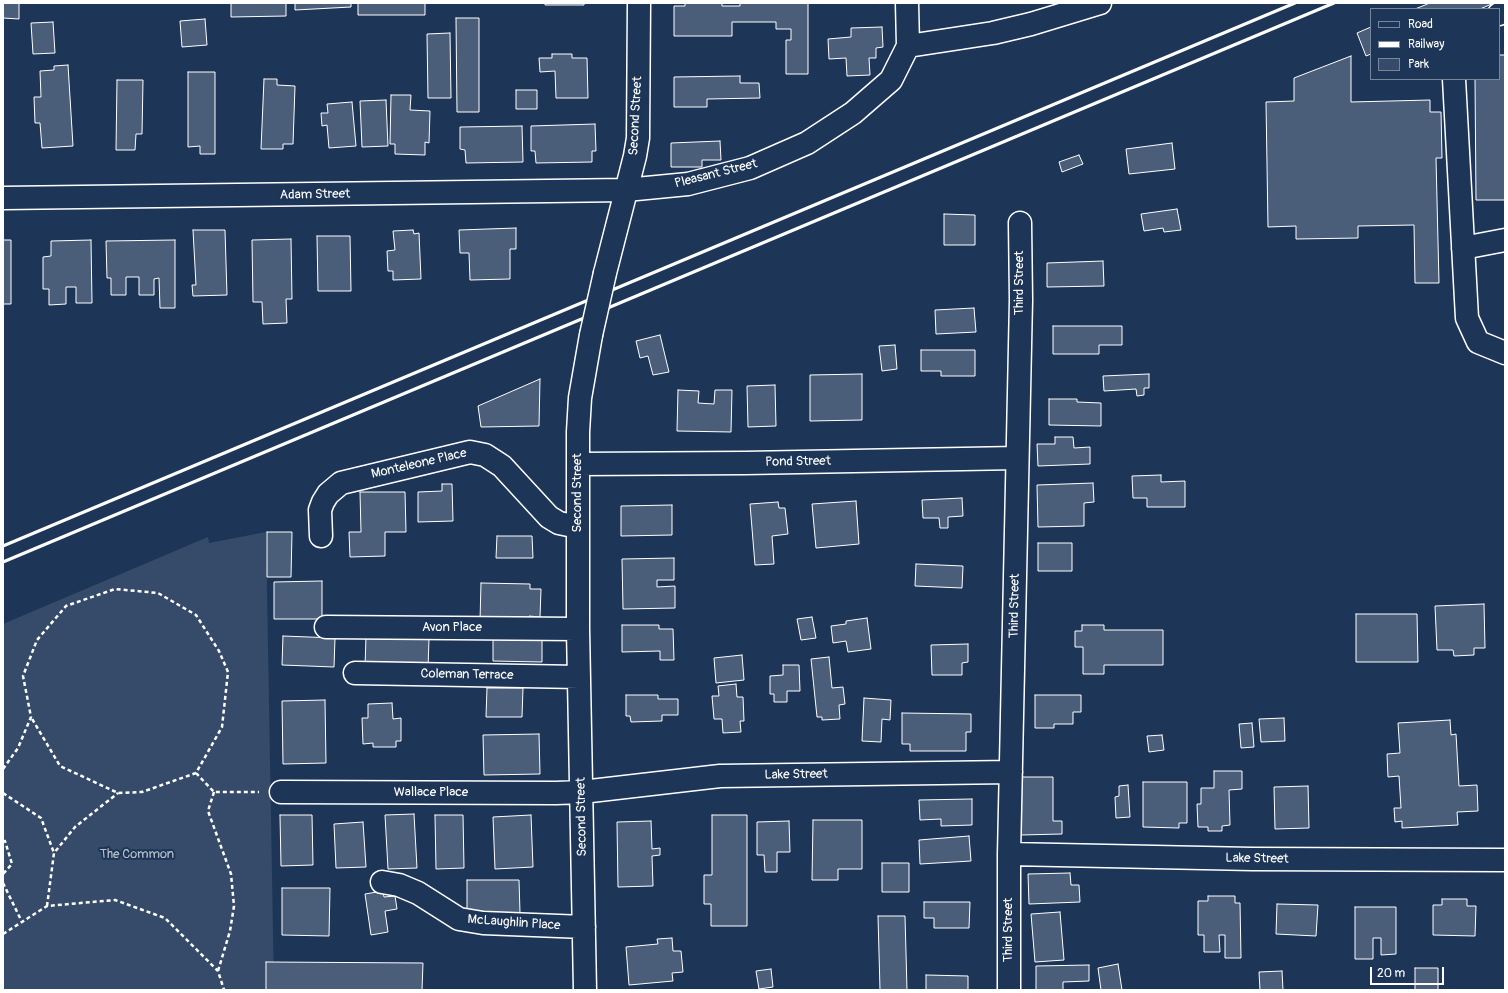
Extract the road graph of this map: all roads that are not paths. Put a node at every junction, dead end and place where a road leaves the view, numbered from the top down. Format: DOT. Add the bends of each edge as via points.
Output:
graph roads {
  1 [pos="639,3"];
  2 [pos="907,3"];
  3 [pos="1100,3"];
  4 [pos="908,46"];
  5 [pos="1454,80"];
  6 [pos="626,190"];
  7 [pos="3,198"];
  8 [pos="1020,223"];
  9 [pos="1505,240"];
  10 [pos="1464,248"];
  11 [pos="1505,353"];
  12 [pos="1017,458"];
  13 [pos="578,464"];
  14 [pos="578,527"];
  15 [pos="321,536"];
  16 [pos="326,627"];
  17 [pos="578,629"];
  18 [pos="355,673"];
  19 [pos="579,677"];
  20 [pos="1011,772"];
  21 [pos="281,792"];
  22 [pos="582,792"];
  23 [pos="1009,854"];
  24 [pos="1505,860"];
  25 [pos="382,882"];
  26 [pos="584,927"];
  27 [pos="585,990"];
  28 [pos="1009,990"];
  1 -- 6 [label="street, Second Street" via="638,138"];
  2 -- 4 [label="street, Pleasant Street"];
  3 -- 4 [label="street" via="1008,29"];
  4 -- 6 [label="street, Pleasant Street" via="891,80 853,113 807,143 750,168 688,184"];
  5 -- 10 [label="street"];
  6 -- 7 [label="street, Adam Street"];
  6 -- 13 [label="street, Second Street, bridge" via="591,336 580,398"];
  8 -- 12 [label="street, Third Street"];
  9 -- 10 [label="street"];
  10 -- 11 [label="street" via="1467,318 1478,342"];
  12 -- 13 [label="street, Pond Street"];
  12 -- 20 [label="street, Third Street"];
  13 -- 14 [label="street, Second Street"];
  14 -- 15 [label="street, Monteleone Place" via="559,524 549,517 502,466 485,455 470,452 341,483 323,502 320,510"];
  14 -- 17 [label="street, Second Street"];
  16 -- 17 [label="street, Avon Place"];
  17 -- 19 [label="street, Second Street"];
  18 -- 19 [label="street, Coleman Terrace"];
  19 -- 22 [label="street, Second Street"];
  20 -- 22 [label="street, Lake Street" via="720,776"];
  20 -- 23 [label="street, Third Street"];
  21 -- 22 [label="street, Wallace Place"];
  22 -- 26 [label="street, Second Street"];
  23 -- 24 [label="street, Lake Street" via="1252,859"];
  23 -- 28 [label="street, Third Street"];
  25 -- 26 [label="street, McLaughlin Place" via="399,885 418,893 459,919 483,923"];
  26 -- 27 [label="street, Second Street"];
}
